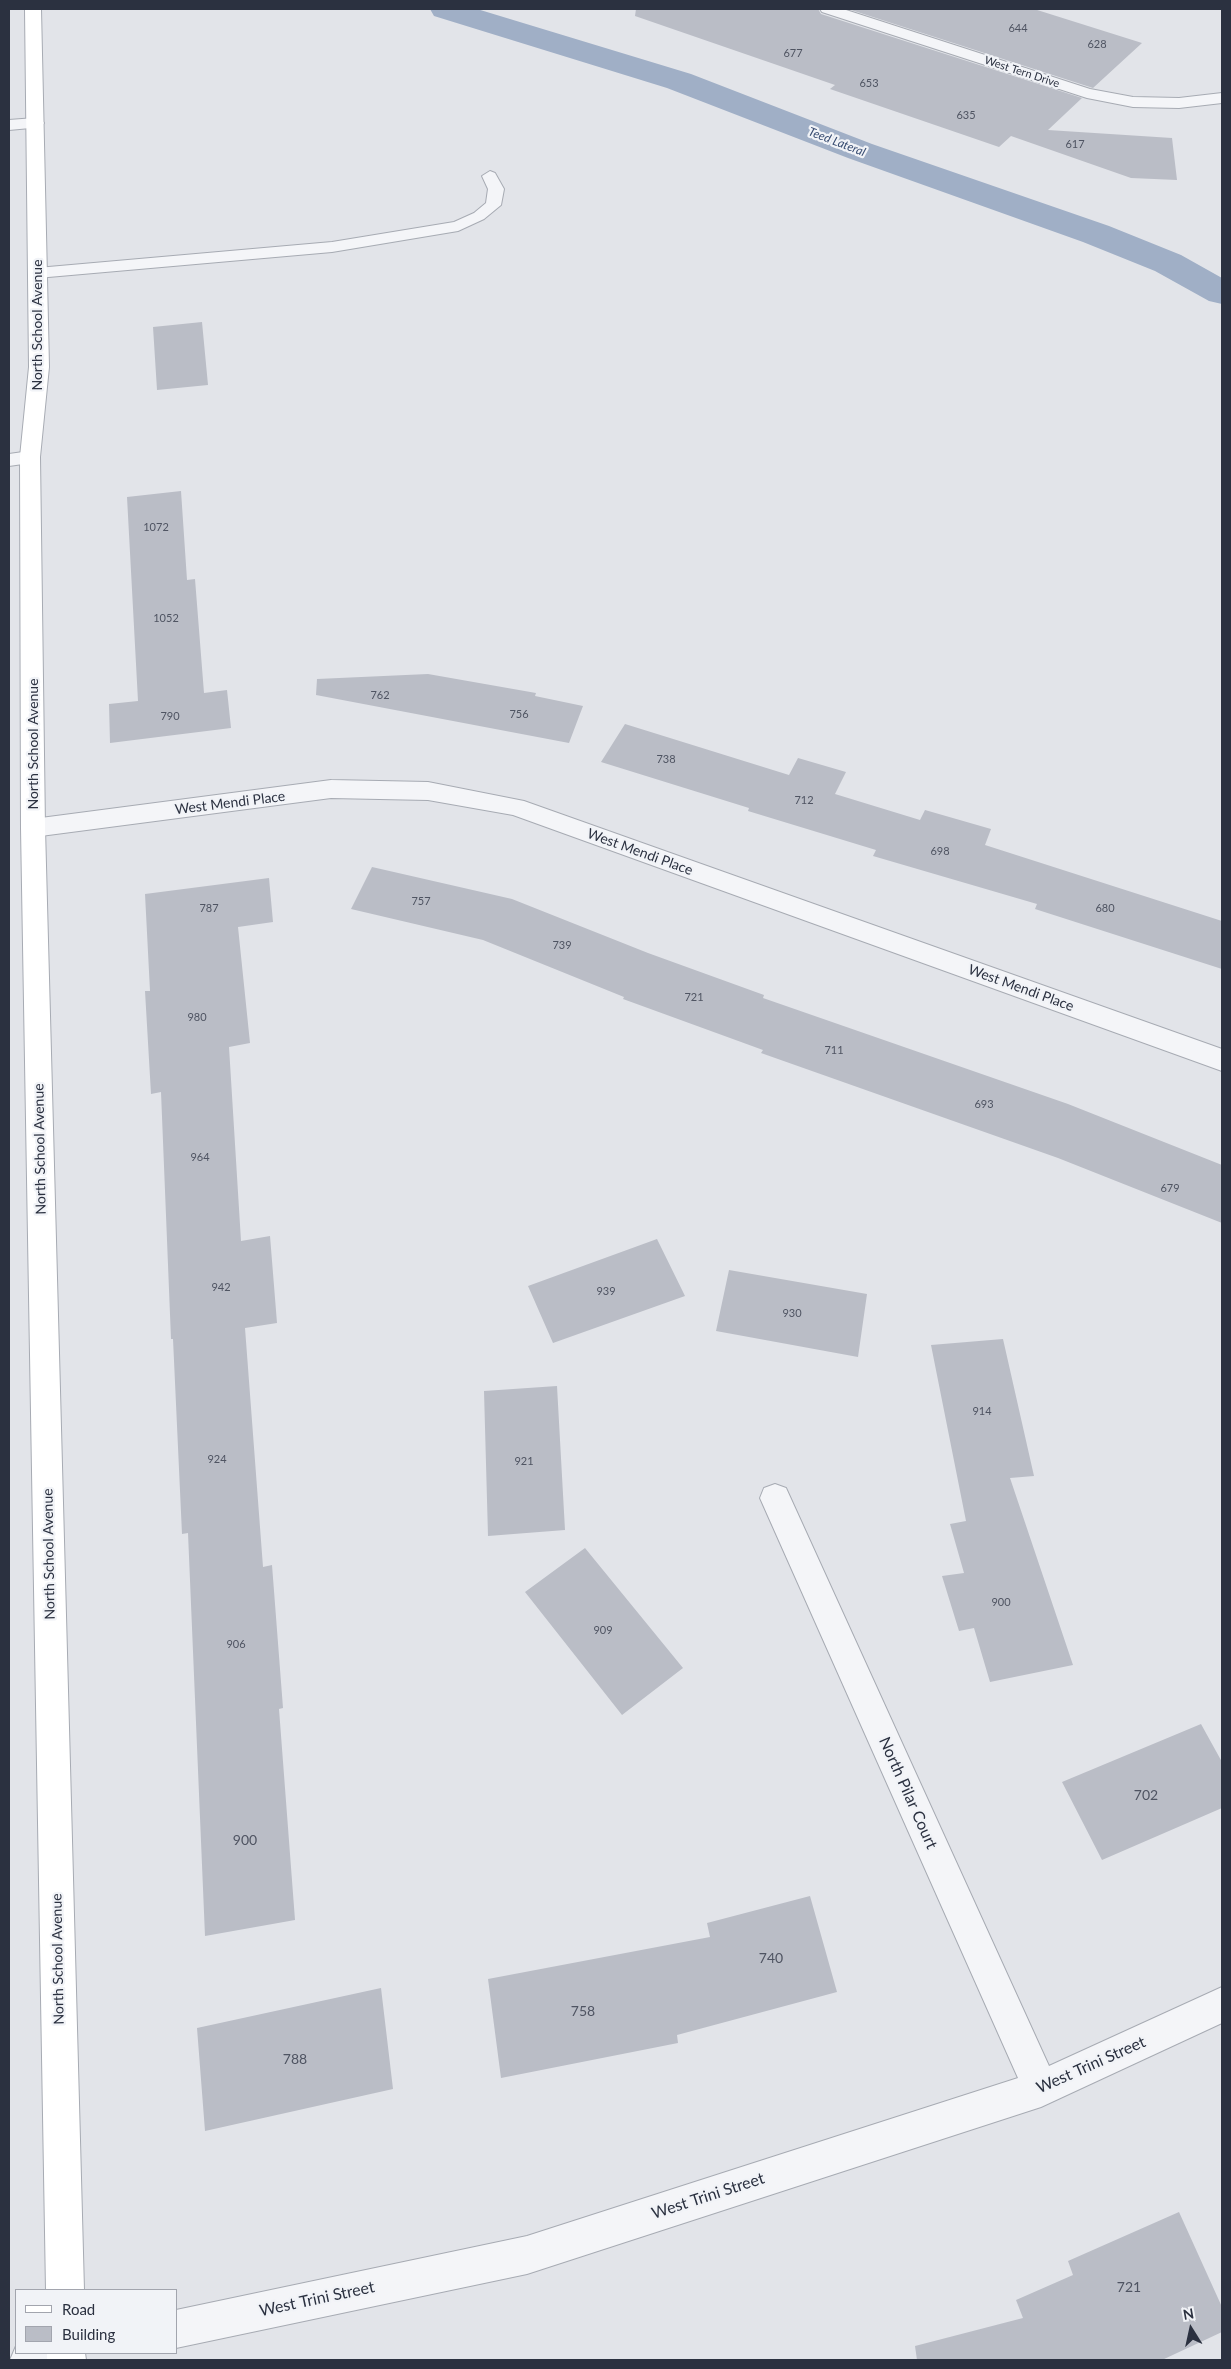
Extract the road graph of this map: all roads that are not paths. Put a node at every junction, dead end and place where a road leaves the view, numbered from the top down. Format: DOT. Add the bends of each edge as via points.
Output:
graph roads {
  1 [pos="33,9"];
  2 [pos="828,9"];
  3 [pos="1222,98"];
  4 [pos="35,123"];
  5 [pos="9,125"];
  6 [pos="490,176"];
  7 [pos="37,273"];
  8 [pos="20,458"];
  9 [pos="34,828"];
  10 [pos="1222,1060"];
  11 [pos="775,1498"];
  12 [pos="1222,2005"];
  13 [pos="1041,2088"];
  14 [pos="65,2289"];
  15 [pos="178,2329"];
  16 [pos="60,2354"];
  17 [pos="29,2360"];
  1 -- 4 [label="street, North School Avenue"];
  2 -- 3 [label="street, West Tern Drive" via="1087,93 1133,102 1179,103"];
  4 -- 5 [label="street"];
  4 -- 7 [label="street, North School Avenue"];
  6 -- 7 [label="lane" via="496,189 494,205 458,226 332,247"];
  7 -- 8 [label="street, North School Avenue" via="39,367"];
  8 -- 9 [label="street, North School Avenue"];
  9 -- 10 [label="street, West Mendi Place" via="331,789 428,791 516,807"];
  9 -- 14 [label="street, North School Avenue"];
  11 -- 13 [label="street, North Pilar Court"];
  12 -- 13 [label="street, West Trini Street"];
  13 -- 15 [label="street, West Trini Street" via="527,2255"];
  16 -- 17 [label="street"];
}
